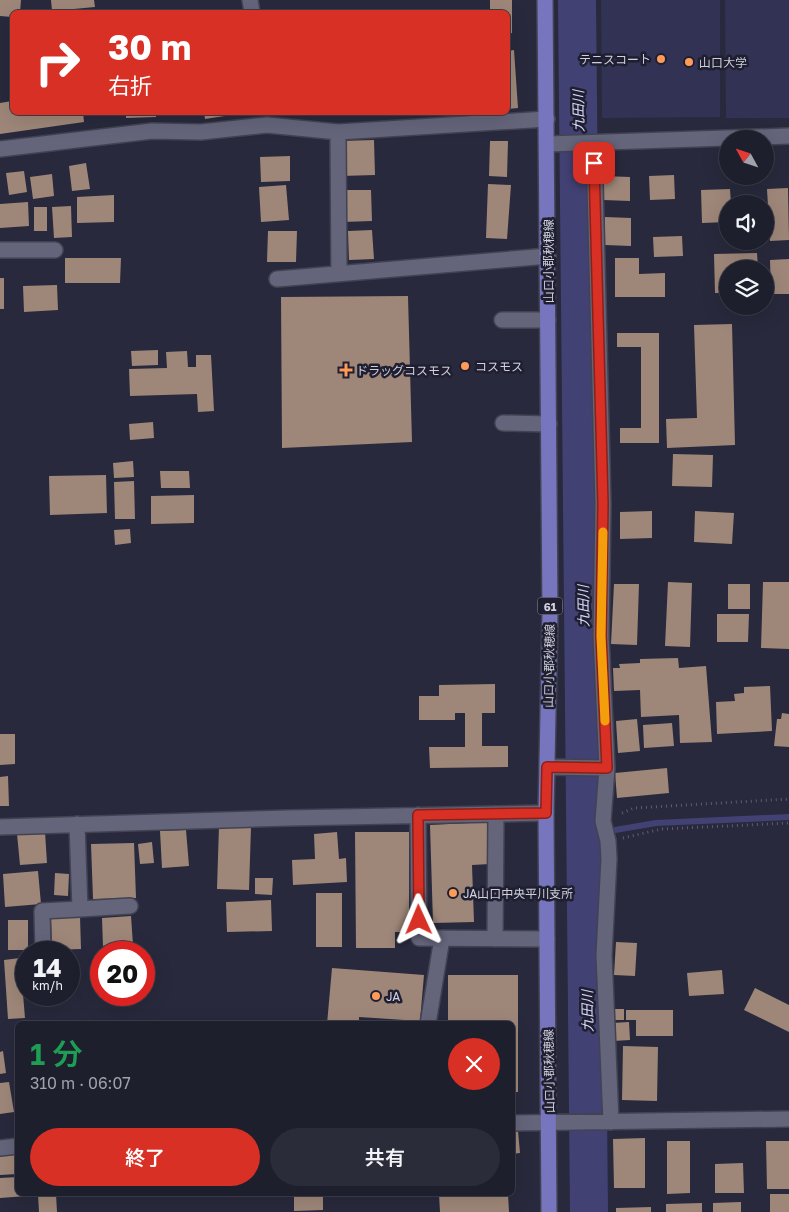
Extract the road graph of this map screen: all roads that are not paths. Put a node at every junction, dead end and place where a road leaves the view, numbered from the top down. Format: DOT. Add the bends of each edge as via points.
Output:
graph roads {
  1 [pos="546,0"];
  2 [pos="266,119"];
  3 [pos="547,119"];
  4 [pos="338,132"];
  5 [pos="789,136"];
  6 [pos="594,143"];
  7 [pos="547,144"];
  8 [pos="0,149"];
  9 [pos="0,250"];
  10 [pos="55,250"];
  11 [pos="548,256"];
  12 [pos="339,274"];
  13 [pos="277,279"];
  14 [pos="502,320"];
  15 [pos="548,320"];
  16 [pos="503,423"];
  17 [pos="549,424"];
  18 [pos="547,767"];
  19 [pos="604,768"];
  20 [pos="546,813"];
  21 [pos="496,814"];
  22 [pos="418,815"];
  23 [pos="77,824"];
  24 [pos="0,827"];
  25 [pos="130,906"];
  26 [pos="80,909"];
  27 [pos="442,938"];
  28 [pos="495,939"];
  29 [pos="547,939"];
  30 [pos="43,941"];
  31 [pos="428,1021"];
  32 [pos="789,1118"];
  33 [pos="549,1122"];
  34 [pos="606,1122"];
  35 [pos="515,1123"];
  36 [pos="15,1146"];
  37 [pos="0,1148"];
  38 [pos="549,1212"];
  1 -- 3 [label="main road, 山口小郡秋穂線 / 61"];
  2 -- 4 [label="street"];
  2 -- 8 [label="street" via="201,132 152,131"];
  3 -- 4 [label="street"];
  3 -- 7 [label="main road, 山口小郡秋穂線 / 61"];
  4 -- 12 [label="street"];
  5 -- 6 [label="street"];
  6 -- 7 [label="street"];
  6 -- 19 [label="street" via="603,504"];
  7 -- 11 [label="main road, 山口小郡秋穂線 / 61"];
  9 -- 10 [label="street"];
  11 -- 12 [label="street"];
  11 -- 15 [label="main road, 山口小郡秋穂線 / 61"];
  12 -- 13 [label="street"];
  14 -- 15 [label="street"];
  15 -- 17 [label="main road, 山口小郡秋穂線 / 61"];
  16 -- 17 [label="street"];
  17 -- 18 [label="main road, 山口小郡秋穂線 / 61"];
  18 -- 19 [label="street"];
  18 -- 20 [label="main road, 山口小郡秋穂線 / 61"];
  19 -- 34 [label="street" via="603,821 608,841 604,955"];
  20 -- 21 [label="street"];
  20 -- 29 [label="main road, 山口小郡秋穂線 / 61"];
  21 -- 22 [label="street"];
  21 -- 28 [label="street"];
  22 -- 23 [label="street"];
  22 -- 27 [label="street" via="419,938"];
  23 -- 24 [label="street"];
  23 -- 26 [label="street"];
  25 -- 26 [label="street"];
  26 -- 30 [label="street" via="42,911"];
  27 -- 28 [label="street"];
  27 -- 31 [label="street"];
  28 -- 29 [label="street"];
  29 -- 33 [label="main road, 山口小郡秋穂線 / 61"];
  32 -- 34 [label="street"];
  33 -- 34 [label="street"];
  33 -- 35 [label="street"];
  33 -- 38 [label="main road, 山口小郡秋穂線 / 61"];
  36 -- 37 [label="street"];
}
